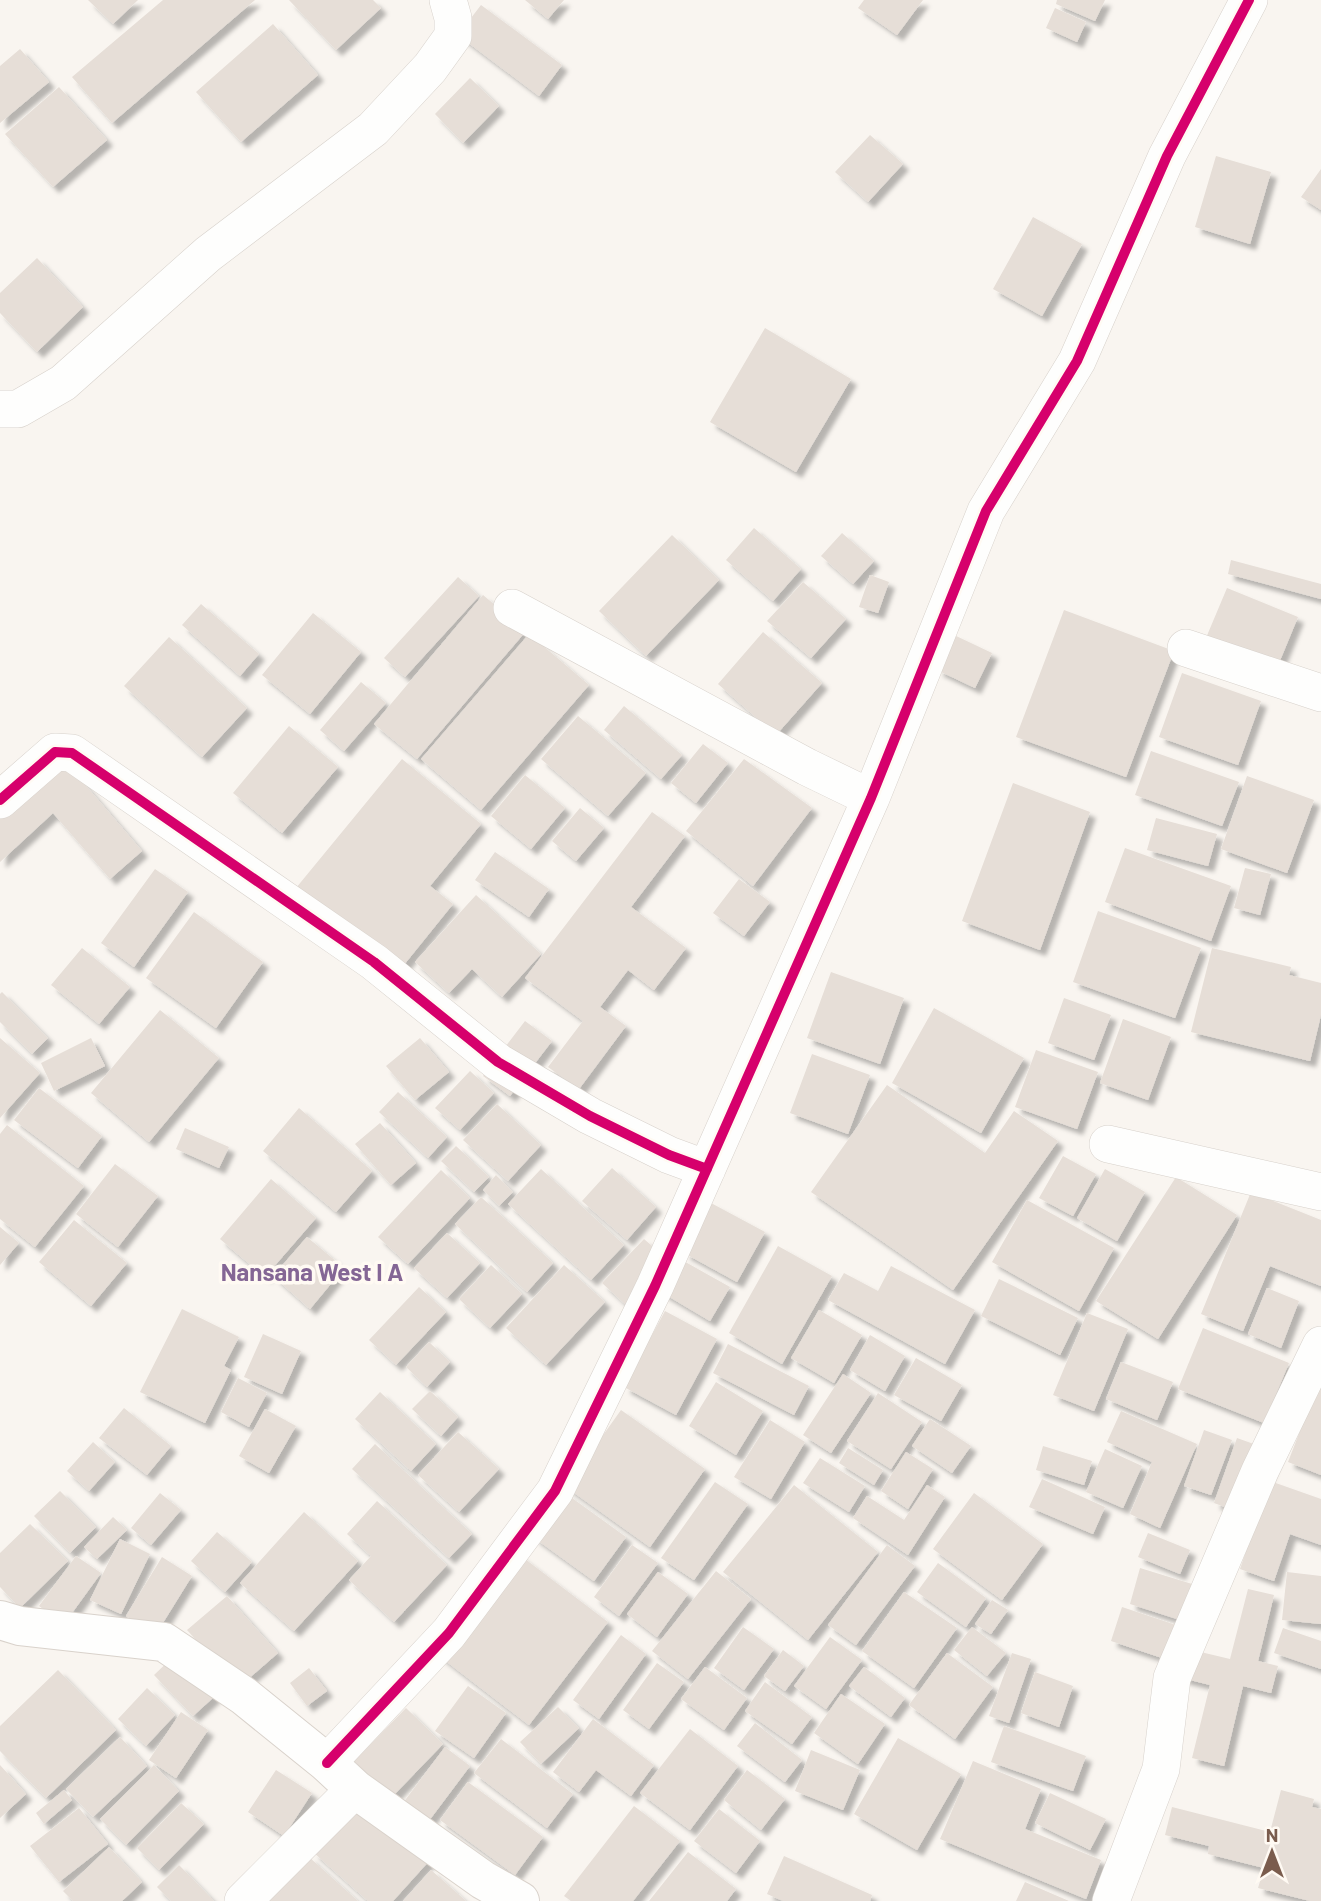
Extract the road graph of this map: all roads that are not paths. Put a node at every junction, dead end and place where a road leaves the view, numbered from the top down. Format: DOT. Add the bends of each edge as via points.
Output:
graph roads {
  1 [pos="448,0"];
  2 [pos="1249,0"];
  3 [pos="0,409"];
  4 [pos="512,608"];
  5 [pos="1186,648"];
  6 [pos="1321,694"];
  7 [pos="871,798"];
  8 [pos="0,800"];
  9 [pos="1108,1144"];
  10 [pos="707,1169"];
  11 [pos="1321,1192"];
  12 [pos="1321,1345"];
  13 [pos="0,1620"];
  14 [pos="327,1763"];
  15 [pos="355,1789"];
  16 [pos="243,1901"];
  17 [pos="520,1901"];
  18 [pos="1111,1901"];
  1 -- 3 [label="street" via="453,36 373,129 208,254 63,383 18,409"];
  2 -- 7 [label="street" via="1167,156 1077,361 986,510"];
  4 -- 7 [label="street"];
  5 -- 6 [label="street"];
  7 -- 10 [label="street"];
  8 -- 10 [label="street" via="55,752 72,753 374,962 498,1062 590,1116"];
  9 -- 11 [label="street"];
  10 -- 14 [label="street" via="555,1491 449,1633"];
  12 -- 18 [label="street" via="1260,1471 1172,1678 1161,1769"];
  13 -- 14 [label="street" via="164,1642 244,1696"];
  14 -- 15 [label="street"];
  15 -- 16 [label="street"];
  15 -- 17 [label="street"];
}
